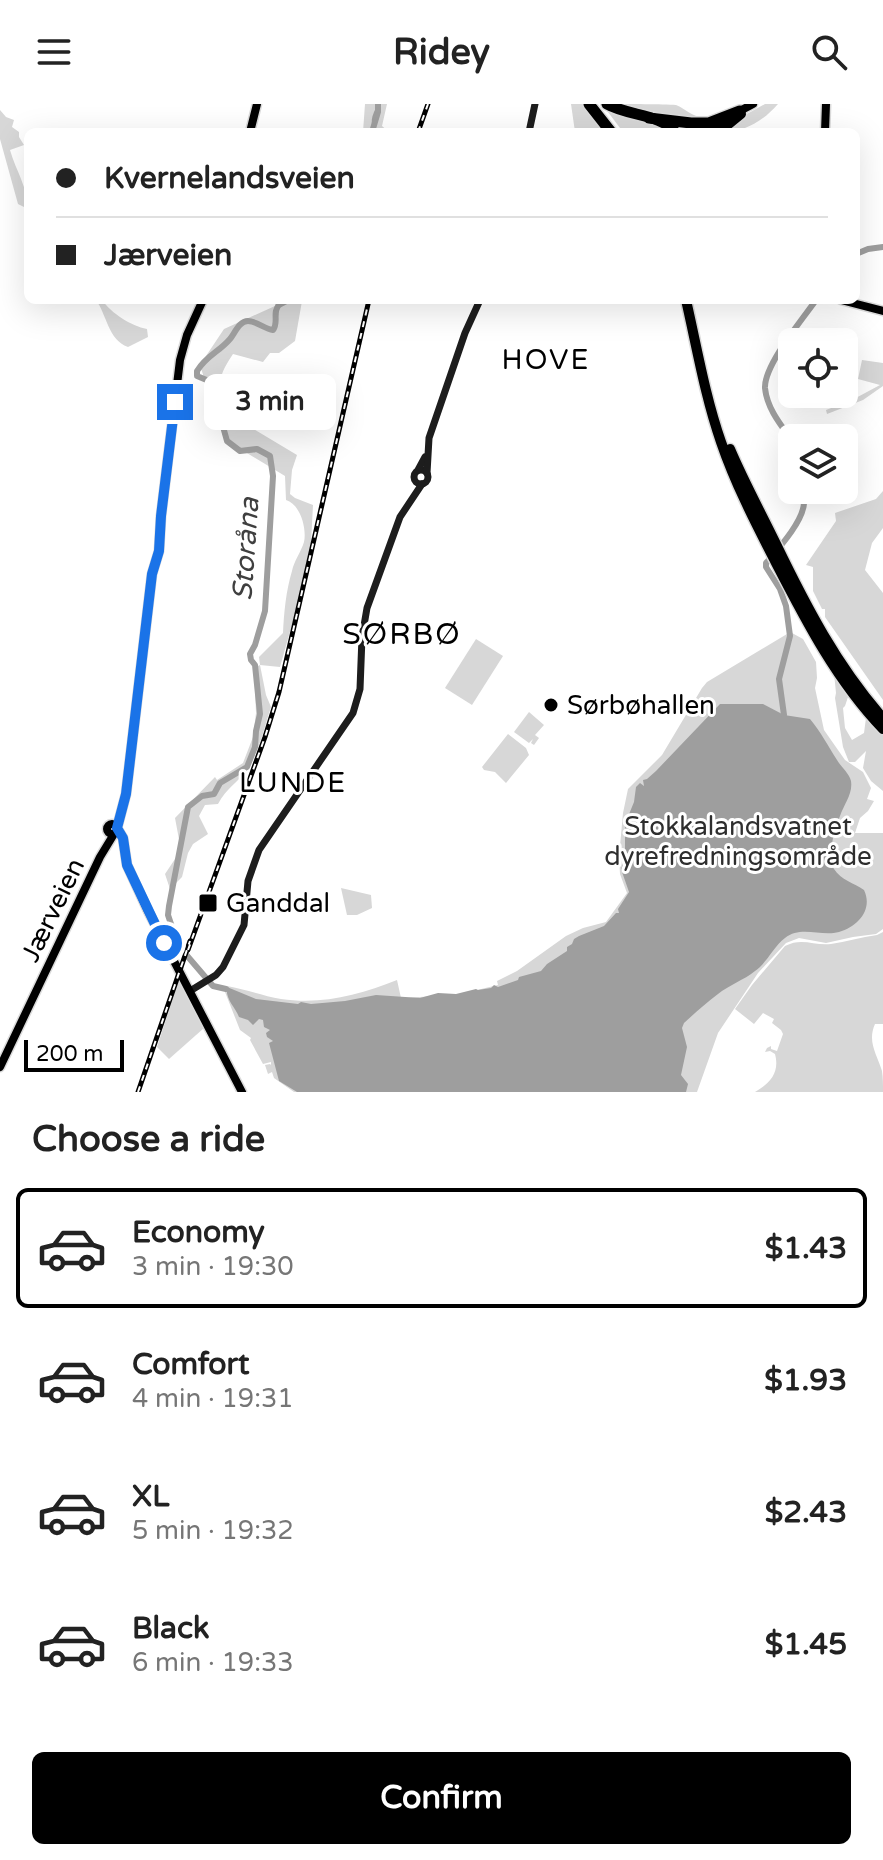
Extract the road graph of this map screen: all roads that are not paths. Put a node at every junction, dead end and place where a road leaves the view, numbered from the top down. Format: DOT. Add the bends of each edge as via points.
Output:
graph roads {
  1 [pos="255,104"];
  2 [pos="535,104"];
  3 [pos="589,104"];
  4 [pos="598,104"];
  5 [pos="607,104"];
  6 [pos="756,104"];
  7 [pos="828,107"];
  8 [pos="740,113"];
  9 [pos="649,118"];
  10 [pos="249,128"];
  11 [pos="530,128"];
  12 [pos="608,128"];
  13 [pos="616,128"];
  14 [pos="671,128"];
  15 [pos="713,128"];
  16 [pos="723,128"];
  17 [pos="825,128"];
  18 [pos="203,304"];
  19 [pos="477,304"];
  20 [pos="689,304"];
  21 [pos="856,304"];
  22 [pos="883,311"];
  23 [pos="423,471"];
  24 [pos="414,479"];
  25 [pos="422,484"];
  26 [pos="413,498"];
  27 [pos="787,575"];
  28 [pos="883,718"];
  29 [pos="883,729"];
  30 [pos="113,830"];
  31 [pos="190,991"];
  32 [pos="0,1067"];
  33 [pos="242,1092"];
  1 -- 10 [label="main road"];
  2 -- 11 [label="main road"];
  3 -- 12 [label="highway"];
  4 -- 13 [label="highway"];
  5 -- 9 [label="highway"];
  6 -- 8 [label="main road"];
  7 -- 17 [label="main road"];
  8 -- 9 [label="highway" via="700,124"];
  8 -- 15 [label="main road"];
  8 -- 16 [label="highway"];
  9 -- 14 [label="highway"];
  18 -- 30 [label="main road, Jærveien" via="180,360 126,794"];
  19 -- 23 [label="main road" via="429,438"];
  20 -- 27 [label="highway" via="724,442"];
  21 -- 22 [label="main road"];
  23 -- 24 [label="main road" via="415,472"];
  23 -- 25 [label="main road" via="427,479"];
  24 -- 25 [label="main road"];
  24 -- 26 [label="main road"];
  25 -- 26 [label="main road"];
  26 -- 31 [label="main road" via="400,517 366,613 353,713 259,850 248,881 244,925 223,967"];
  27 -- 28 [label="highway" via="829,645"];
  27 -- 29 [label="highway" via="824,651"];
  30 -- 31 [label="main road"];
  30 -- 32 [label="main road, Jærveien"];
  31 -- 33 [label="main road"];
}
